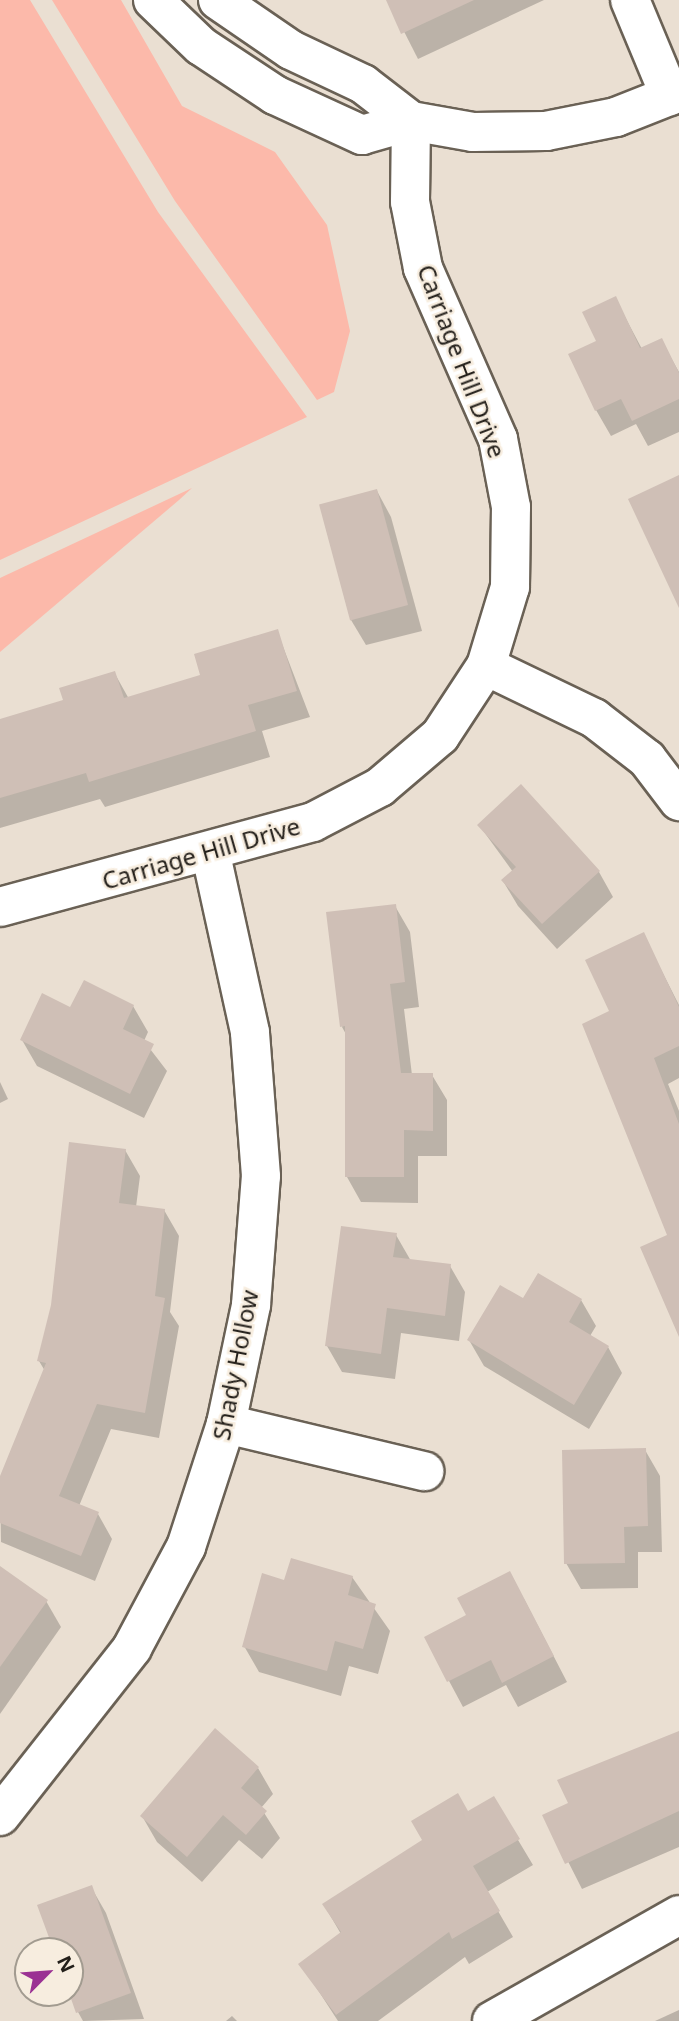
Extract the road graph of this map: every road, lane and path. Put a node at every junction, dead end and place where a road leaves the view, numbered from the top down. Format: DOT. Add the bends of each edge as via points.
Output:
graph roads {
  1 [pos="153,0"];
  2 [pos="218,0"];
  3 [pos="630,0"];
  4 [pos="675,94"];
  5 [pos="411,121"];
  6 [pos="486,666"];
  7 [pos="679,801"];
  8 [pos="211,854"];
  9 [pos="0,906"];
  10 [pos="226,1424"];
  11 [pos="424,1471"];
  12 [pos="0,1816"];
  13 [pos="679,1915"];
  14 [pos="492,2021"];
  1 -- 5 [label="street" via="201,46 275,95 362,135"];
  2 -- 5 [label="street" via="291,50 363,84"];
  3 -- 4 [label="street"];
  4 -- 5 [label="street" via="616,117 546,131 472,132"];
  5 -- 6 [label="street, Carriage Hill Drive" via="410,202 423,268 498,439 511,507 510,587"];
  6 -- 7 [label="street" via="594,718 647,759"];
  6 -- 8 [label="street, Carriage Hill Drive" via="440,736 380,787 313,822"];
  8 -- 9 [label="street, Carriage Hill Drive"];
  8 -- 10 [label="street, Shady Hollow" via="250,1032 261,1176 251,1305"];
  10 -- 11 [label="street"];
  10 -- 12 [label="street, Shady Hollow" via="186,1548 132,1648"];
  13 -- 14 [label="street"];
}
